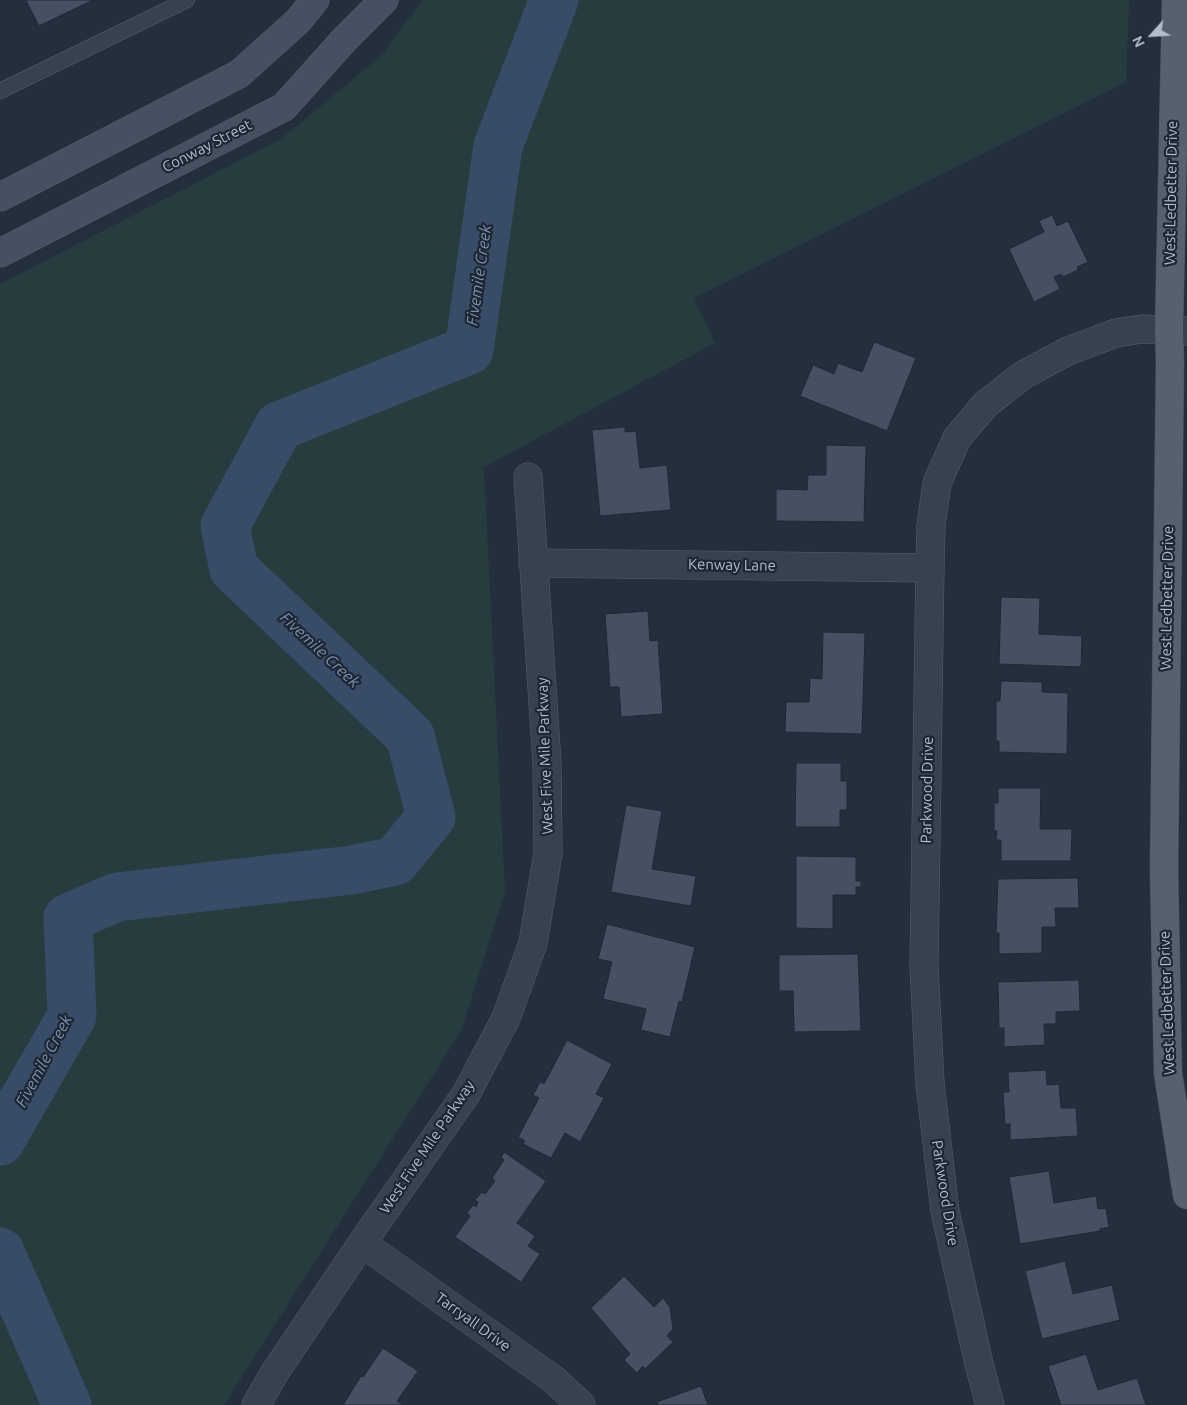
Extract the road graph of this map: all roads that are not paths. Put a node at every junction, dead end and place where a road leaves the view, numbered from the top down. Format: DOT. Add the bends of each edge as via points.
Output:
graph roads {
  1 [pos="187,0"];
  2 [pos="315,0"];
  3 [pos="384,0"];
  4 [pos="1176,0"];
  5 [pos="0,91"];
  6 [pos="0,197"];
  7 [pos="0,253"];
  8 [pos="1178,331"];
  9 [pos="528,477"];
  10 [pos="533,563"];
  11 [pos="930,568"];
  12 [pos="1187,1195"];
  13 [pos="362,1243"];
  14 [pos="256,1405"];
  15 [pos="581,1405"];
  16 [pos="990,1405"];
  1 -- 5 [label="lane"];
  2 -- 6 [label="street" via="298,21 239,74"];
  3 -- 7 [label="street, Conway Street" via="284,107"];
  4 -- 8 [label="main road, West Ledbetter Drive"];
  8 -- 11 [label="street, Parkwood Drive" via="1142,329 1116,333 1068,351 1023,375 985,406 957,438 937,483 931,525"];
  8 -- 12 [label="main road, West Ledbetter Drive" via="1170,361 1164,880 1168,1073"];
  9 -- 10 [label="street, West Five Mile Parkway"];
  10 -- 11 [label="street, Kenway Lane"];
  10 -- 13 [label="street, West Five Mile Parkway" via="547,763 548,853 533,943 506,1018 466,1094"];
  11 -- 16 [label="street, Parkwood Drive" via="924,966 930,1083 945,1211"];
  13 -- 14 [label="street, West Five Mile Parkway"];
  13 -- 15 [label="street, Tarryall Drive" via="553,1379"];
}
